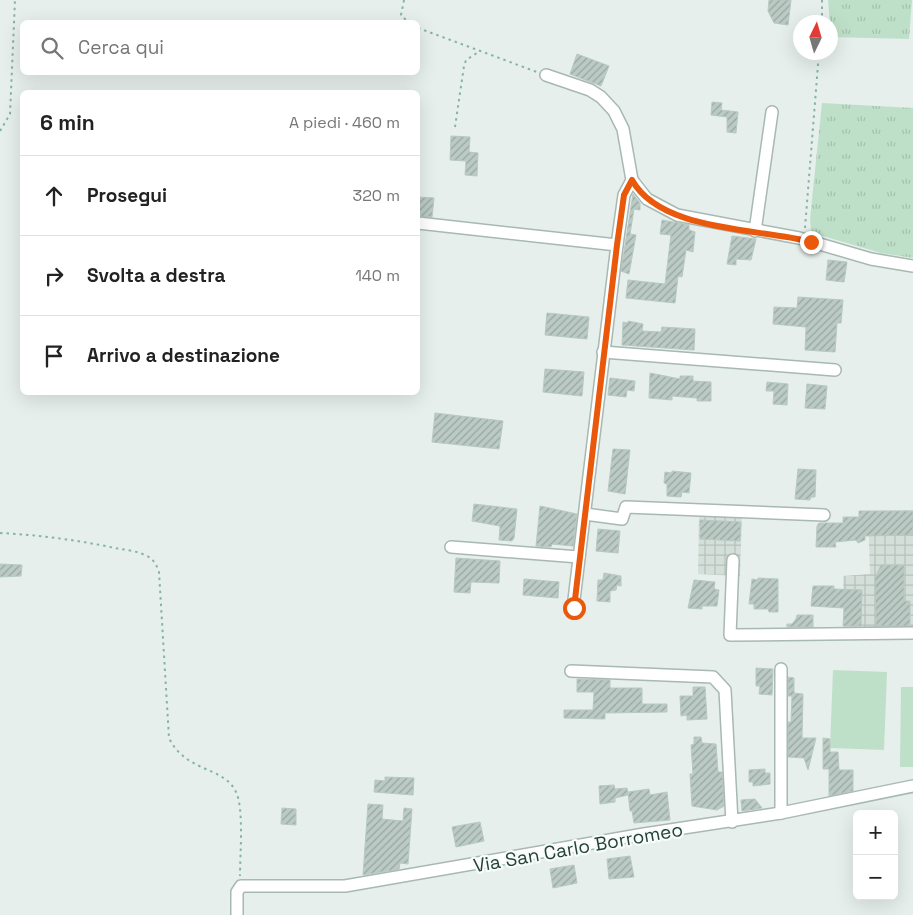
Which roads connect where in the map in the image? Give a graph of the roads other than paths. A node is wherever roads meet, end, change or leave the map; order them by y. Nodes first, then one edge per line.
1 (546, 75) road end
2 (772, 112) dead end
3 (632, 180) junction
4 (420, 223) edge
5 (756, 231) junction
6 (617, 245) junction
7 (913, 266) edge
8 (603, 352) junction
9 (835, 370) dead end
10 (585, 514) junction
11 (824, 516) dead end
12 (451, 547) dead end
13 (579, 557) junction
14 (733, 560) dead end
15 (574, 608) dead end
16 (913, 633) edge
17 (781, 669) dead end
18 (571, 671) dead end
19 (913, 786) edge
20 (781, 814) junction
21 (732, 822) junction
22 (237, 915) edge

1 - 3 street
2 - 5 street
3 - 5 street
3 - 6 street
4 - 6 street
5 - 7 street
6 - 8 street
8 - 9 street
8 - 10 street
10 - 11 street
10 - 13 street
12 - 13 street
13 - 15 street
14 - 16 street
17 - 20 street
18 - 21 street
19 - 20 street, Via San Carlo Borromeo
20 - 21 street, Via San Carlo Borromeo
21 - 22 street, Via San Carlo Borromeo

